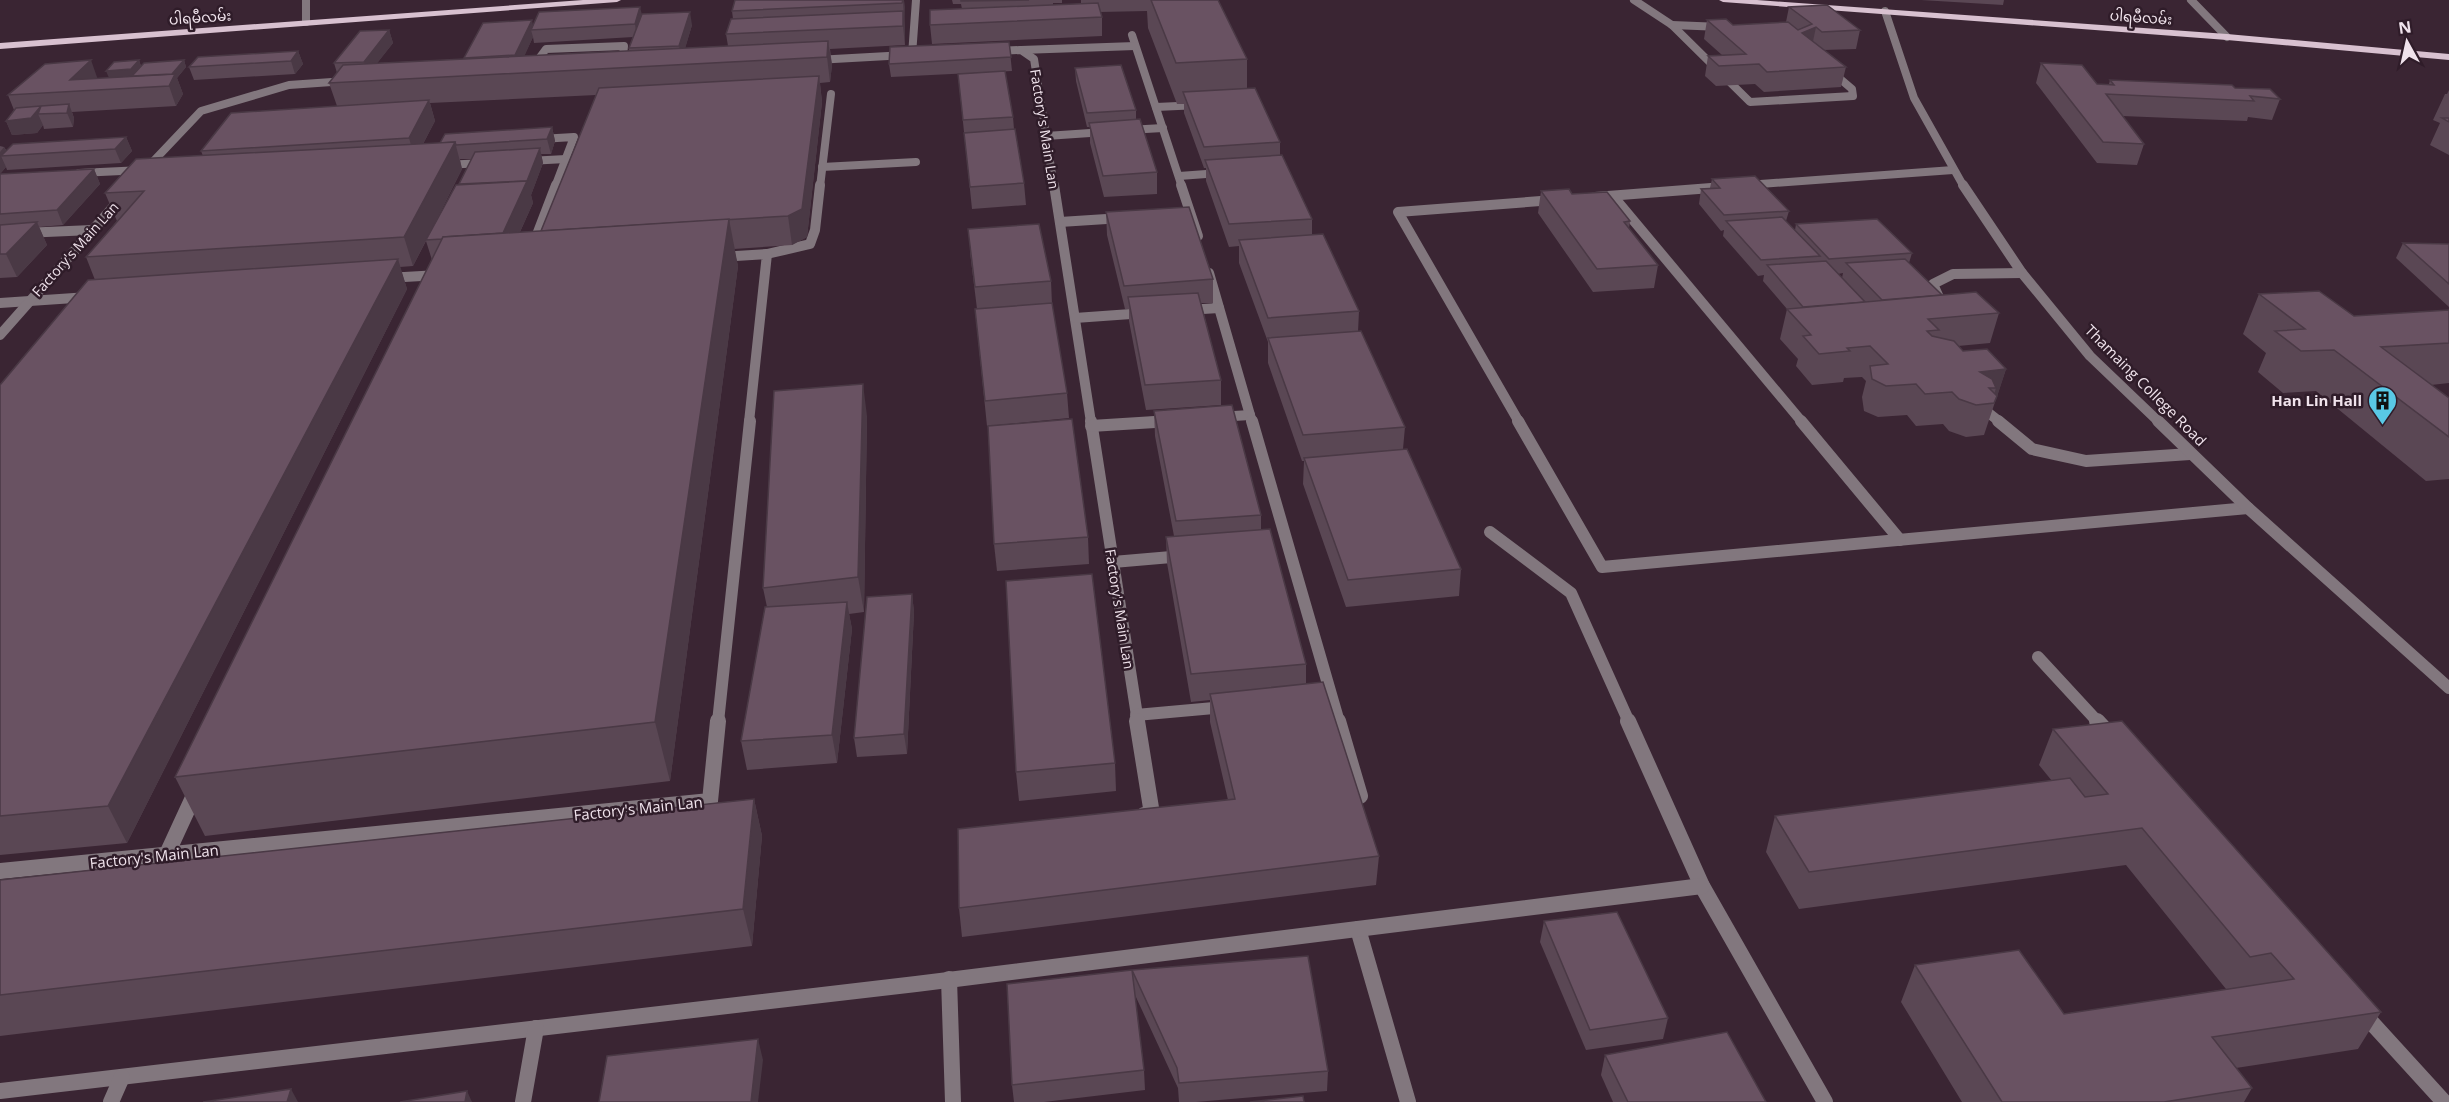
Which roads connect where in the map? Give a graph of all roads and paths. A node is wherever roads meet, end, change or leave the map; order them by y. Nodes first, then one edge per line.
1 (306, 0) edge
2 (617, 0) edge
3 (916, 0) edge
4 (1634, 0) edge
5 (1722, 0) edge
6 (2191, 0) edge
7 (1885, 11) junction
8 (306, 22) junction
9 (1672, 25) junction
10 (1732, 27) edge
11 (2226, 37) junction
12 (0, 46) edge
13 (1021, 50) junction
14 (989, 52) edge
15 (923, 54) edge
16 (912, 55) junction
17 (2449, 57) edge
18 (808, 60) edge
19 (1827, 68) edge
20 (621, 69) junction
21 (633, 69) edge
22 (610, 70) edge
23 (539, 74) edge
24 (362, 80) edge
25 (831, 94) dead end
26 (1214, 104) edge
27 (1156, 107) junction
28 (1163, 128) junction
29 (1046, 136) junction
30 (527, 139) edge
31 (566, 159) junction
32 (520, 161) edge
33 (497, 162) edge
34 (916, 162) dead end
35 (439, 165) edge
36 (822, 167) junction
37 (145, 170) junction
38 (1953, 170) junction
39 (1234, 172) edge
40 (67, 173) edge
41 (1179, 176) junction
42 (135, 182) edge
43 (127, 190) edge
44 (1613, 196) junction
45 (1589, 197) edge
46 (1565, 199) edge
47 (1137, 217) edge
48 (1060, 222) junction
49 (92, 230) junction
50 (0, 234) edge
51 (1201, 244) edge
52 (767, 254) junction
53 (528, 258) edge
54 (709, 258) edge
55 (1207, 266) edge
56 (2022, 273) junction
57 (442, 278) edge
58 (370, 279) edge
59 (100, 296) edge
60 (29, 301) junction
61 (0, 303) edge
62 (1219, 308) junction
63 (1175, 311) edge
64 (1153, 312) edge
65 (1947, 314) edge
66 (1075, 318) junction
67 (0, 335) edge
68 (1981, 407) edge
69 (1250, 415) junction
70 (1205, 418) edge
71 (1182, 420) edge
72 (1091, 426) junction
73 (2190, 454) junction
74 (2248, 508) junction
75 (1490, 532) dead end
76 (1900, 540) junction
77 (1195, 555) edge
78 (1113, 562) junction
79 (2038, 657) dead end
80 (2449, 688) edge
81 (1240, 705) edge
82 (1136, 715) junction
83 (2118, 744) edge
84 (202, 779) edge
85 (1360, 796) edge
86 (1129, 816) edge
87 (167, 855) junction
88 (0, 871) edge
89 (1702, 886) junction
90 (1358, 929) junction
91 (950, 979) junction
92 (2349, 997) edge
93 (536, 1028) junction
94 (122, 1077) junction
95 (0, 1091) edge
96 (111, 1102) edge
97 (523, 1102) edge
98 (953, 1102) edge
99 (1408, 1102) edge
100 (1825, 1102) edge
101 (2444, 1102) edge

1 - 8 street
2 - 8 main road, ပါရမီလမ်း
3 - 16 street
4 - 9 street
5 - 7 main road, ပါရမီလမ်း
6 - 11 street
7 - 11 main road, ပါရမီလမ်း
7 - 38 street, Thamaing College Road
8 - 12 main road, ပါရမီလမ်း
9 - 10 street
9 - 19 street
11 - 17 main road, ပါရမီလမ်း
13 - 14 street, Factory's Main Lan
13 - 27 street
13 - 29 street, Factory's Main Lan
15 - 16 street
16 - 18 street
20 - 21 street
20 - 22 street
20 - 23 street
24 - 37 street
25 - 36 street
26 - 27 street
27 - 28 street
28 - 29 street
28 - 41 street
29 - 48 street, Factory's Main Lan
30 - 31 street
31 - 32 street
31 - 53 street
33 - 35 street
34 - 36 street
36 - 52 street
37 - 40 street
37 - 42 street
38 - 44 street
38 - 56 street, Thamaing College Road
39 - 41 street
41 - 51 street
43 - 49 street, Factory's Main Lan
44 - 45 street
44 - 76 street
46 - 76 street
47 - 48 street
48 - 66 street, Factory's Main Lan
49 - 50 street
49 - 60 street, Factory's Main Lan
52 - 54 street
52 - 87 street, Factory's Main Lan
55 - 62 street
56 - 65 street
56 - 73 street, Thamaing College Road
57 - 58 street
59 - 60 street, Factory's Main Lan
60 - 61 street, Factory's Main Lan
60 - 67 street, Factory's Main Lan
62 - 63 street
62 - 69 street
64 - 66 street
66 - 72 street, Factory's Main Lan
68 - 73 street
69 - 70 street
69 - 85 street
71 - 72 street
72 - 78 street, Factory's Main Lan
73 - 74 street, Thamaing College Road
74 - 76 street
74 - 80 street, Thamaing College Road
75 - 89 street
77 - 78 street
78 - 82 street, Factory's Main Lan
79 - 83 street
81 - 82 street
82 - 86 street, Factory's Main Lan
84 - 87 street
87 - 88 street, Factory's Main Lan
89 - 90 street
89 - 100 street
90 - 91 street
90 - 99 street
91 - 93 street
91 - 98 street
92 - 101 street
93 - 94 street
93 - 97 street
94 - 95 street
94 - 96 street

